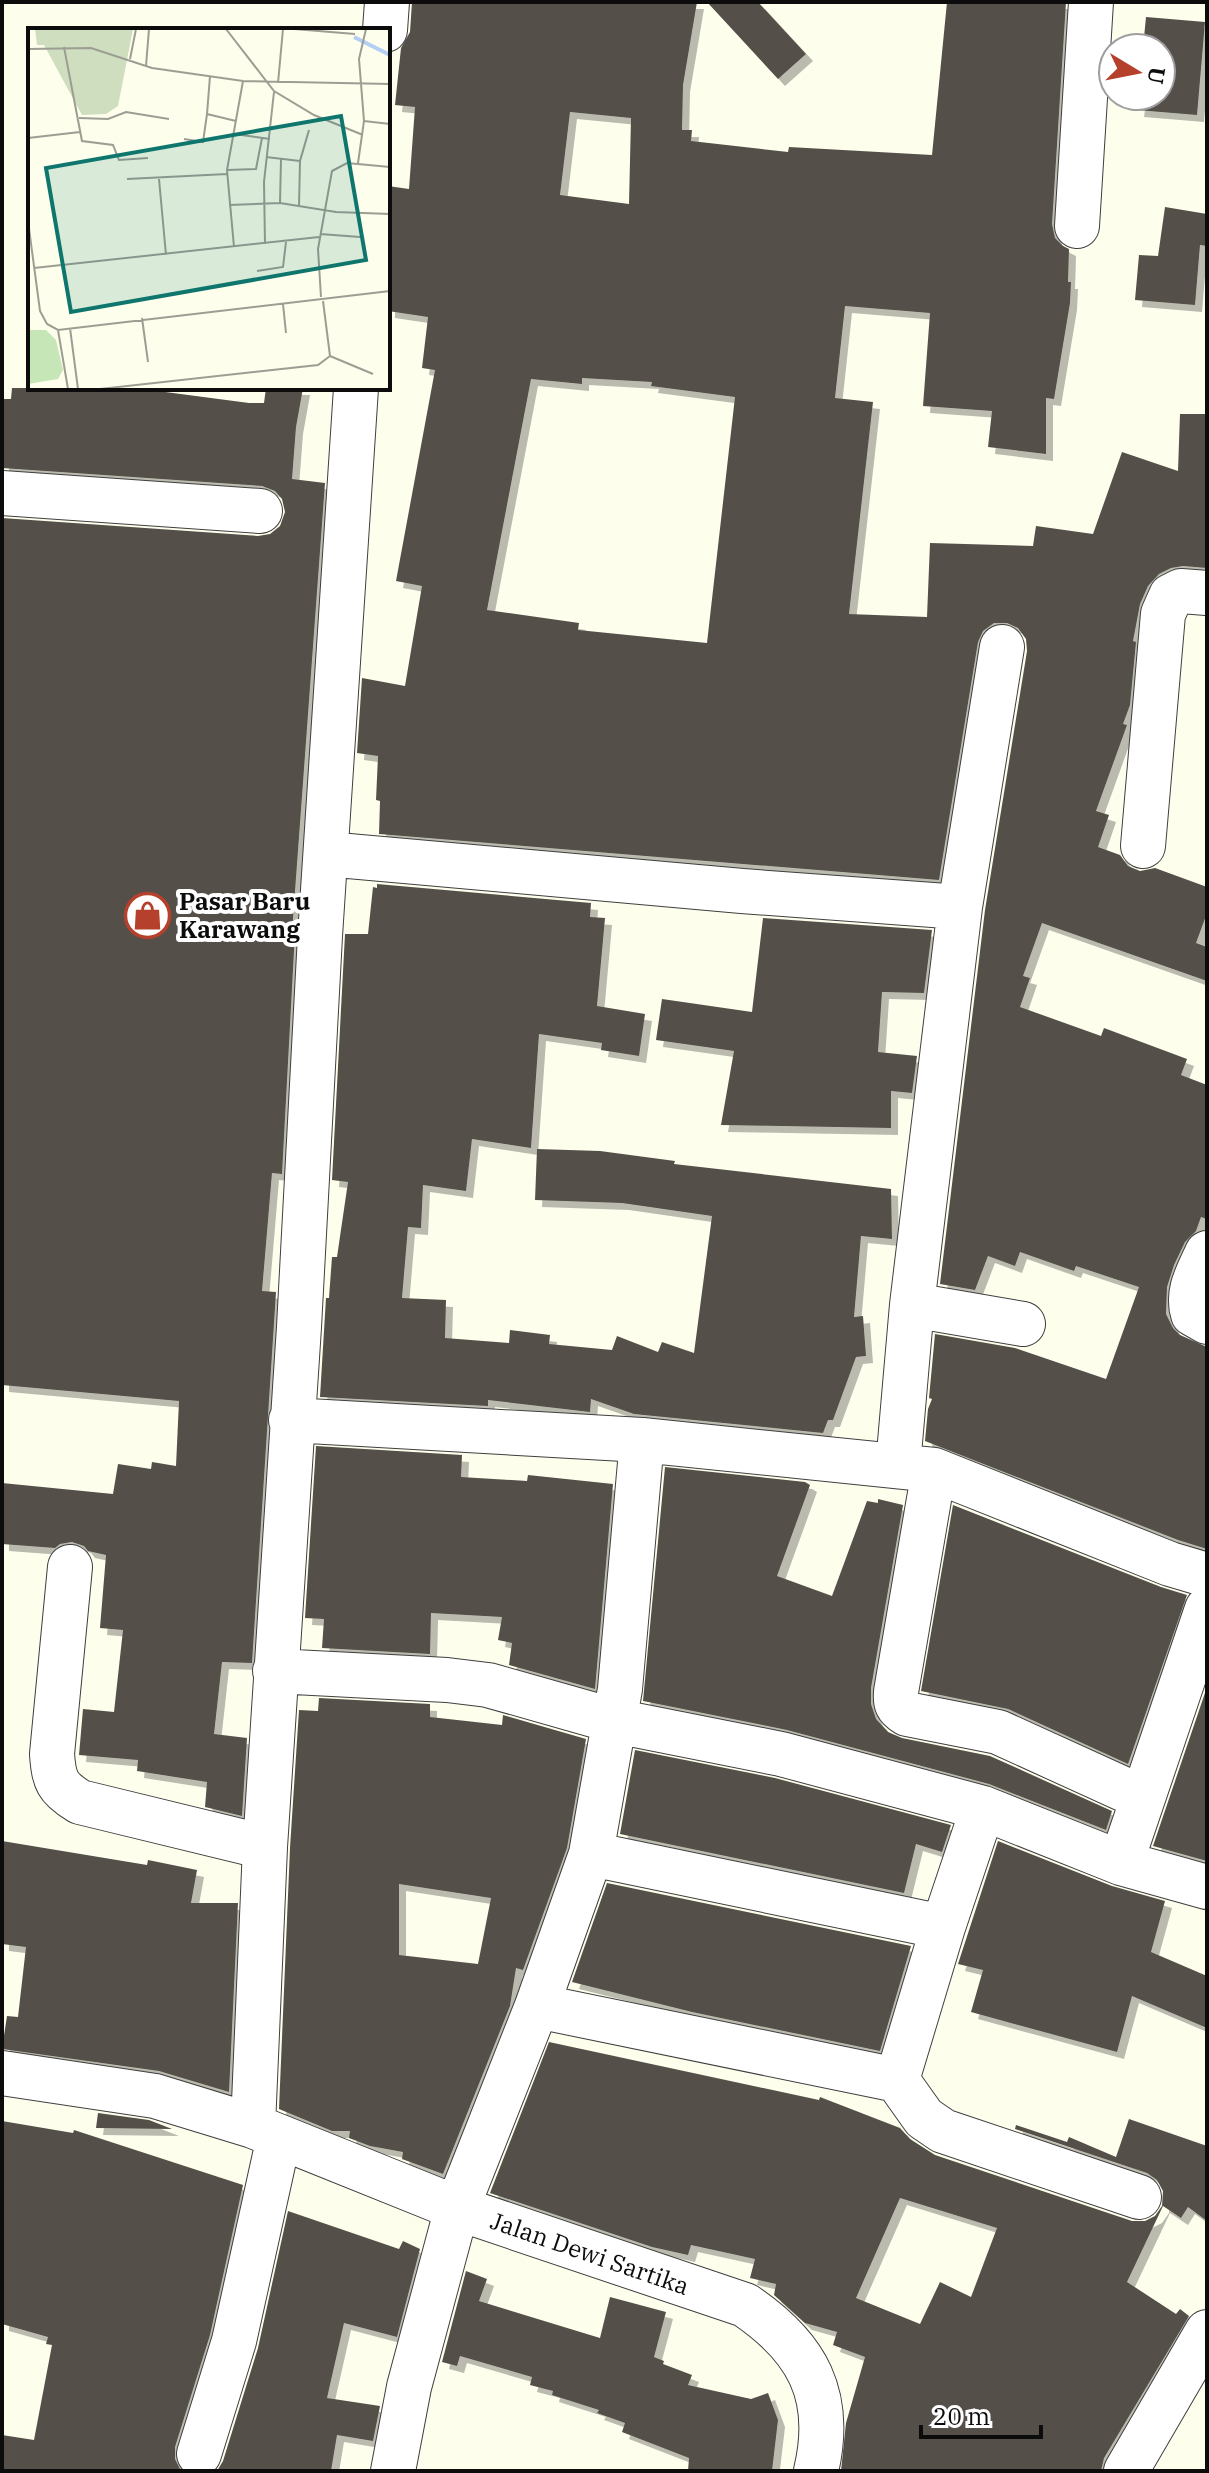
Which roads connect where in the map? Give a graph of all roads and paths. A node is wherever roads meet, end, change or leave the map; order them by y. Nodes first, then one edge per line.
1 (387, 2) edge
2 (1091, 2) edge
3 (385, 28) edge
4 (1077, 226) dead end
5 (356, 390) edge
6 (2, 493) edge
7 (260, 511) dead end
8 (1207, 593) edge
9 (1002, 647) dead end
10 (1143, 846) dead end
11 (326, 854) junction
12 (960, 907) junction
13 (1207, 1253) edge
14 (912, 1305) junction
15 (1207, 1322) edge
16 (1023, 1324) dead end
17 (291, 1420) junction
18 (642, 1440) junction
19 (916, 1468) junction
20 (70, 1567) dead end
21 (1207, 1575) edge
22 (1207, 1609) edge
23 (275, 1671) junction
24 (615, 1721) junction
25 (1143, 1798) junction
26 (983, 1808) junction
27 (265, 1847) junction
28 (591, 1854) junction
29 (1121, 1863) junction
30 (1207, 1887) edge
31 (943, 1927) junction
32 (537, 2006) junction
33 (2, 2073) edge
34 (897, 2080) junction
35 (266, 2132) junction
36 (1139, 2197) dead end
37 (457, 2208) junction
38 (1207, 2332) edge
39 (199, 2454) dead end
40 (393, 2471) edge
41 (816, 2471) edge
42 (1126, 2471) edge

1 - 3 street
2 - 4 street
5 - 11 street
6 - 7 street
8 - 10 street
9 - 12 street
11 - 12 street
11 - 17 street
12 - 14 street
13 - 15 street
14 - 16 street
14 - 19 street
17 - 18 street
17 - 23 street
18 - 19 street
18 - 24 street
19 - 21 street
19 - 25 street
20 - 27 street
22 - 25 street
23 - 24 street
23 - 27 street
24 - 26 street
24 - 28 street
25 - 29 street
26 - 29 street
26 - 31 street
27 - 35 street
28 - 31 street
28 - 32 street
29 - 30 street
31 - 34 street
32 - 34 street
32 - 37 street
33 - 35 street, Jalan Dewi Sartika
34 - 36 street
35 - 37 street, Jalan Dewi Sartika
35 - 39 street
37 - 40 street
37 - 41 street, Jalan Dewi Sartika
38 - 42 street

